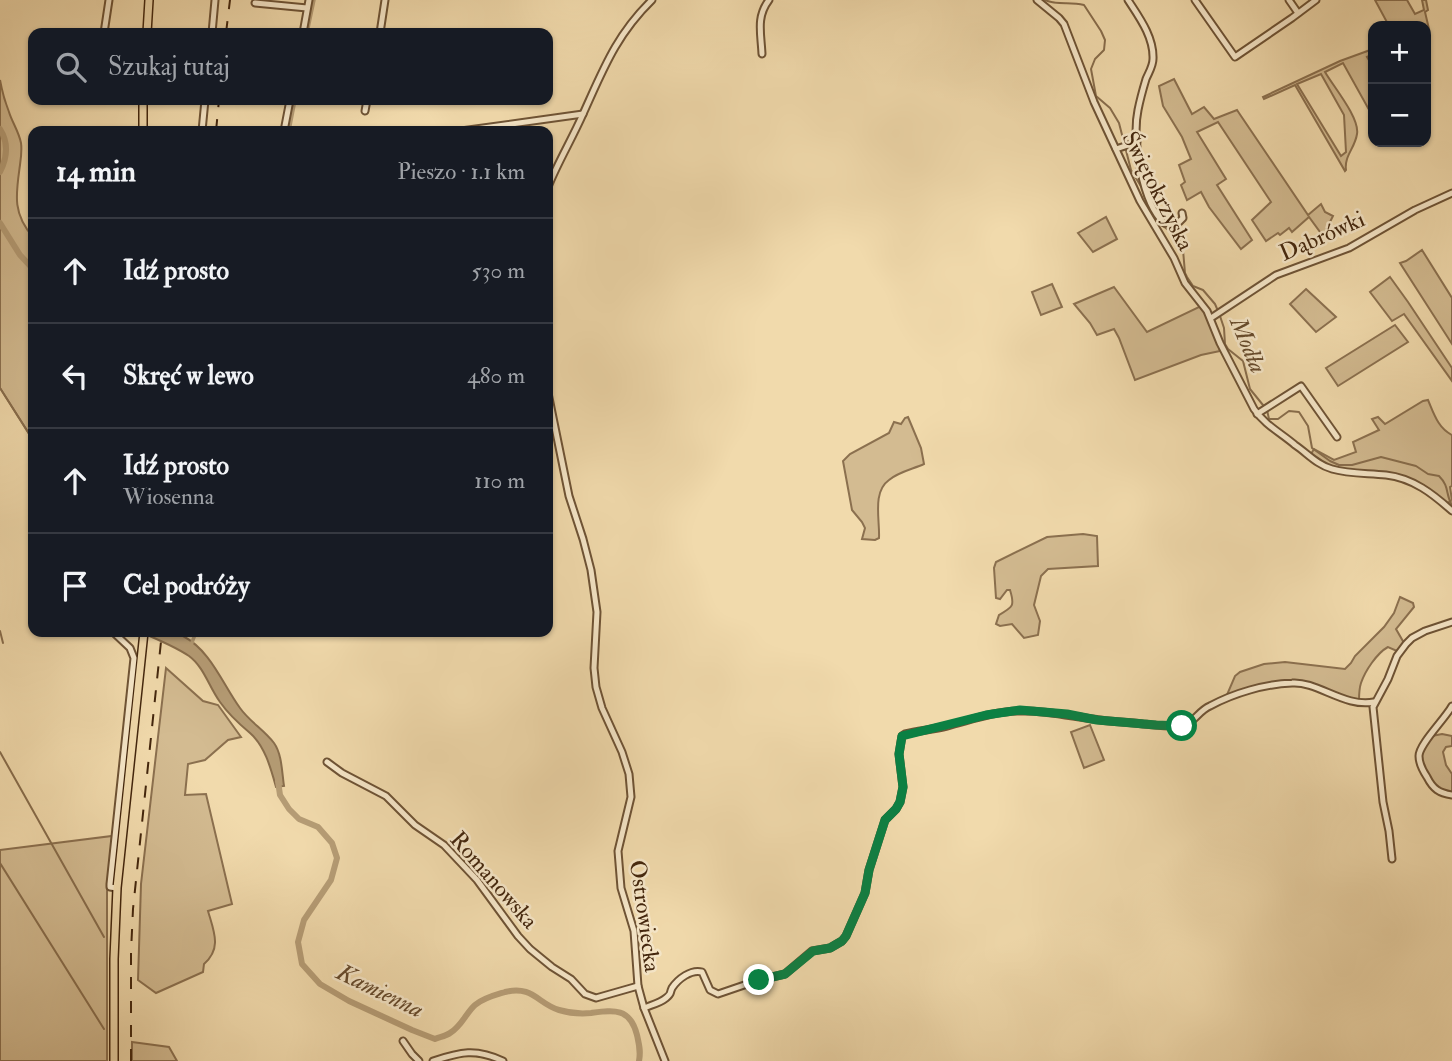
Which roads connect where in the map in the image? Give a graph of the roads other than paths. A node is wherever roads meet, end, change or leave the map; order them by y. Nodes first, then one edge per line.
1 (109, 0) edge
2 (149, 0) edge
3 (215, 0) edge
4 (309, 0) edge
5 (385, 0) edge
6 (652, 0) edge
7 (769, 0) edge
8 (1037, 0) edge
9 (1128, 0) edge
10 (1195, 0) edge
11 (1289, 0) edge
12 (1316, 0) edge
13 (255, 2) dead end
14 (307, 8) junction
15 (1298, 13) junction
16 (105, 28) edge
17 (147, 28) edge
18 (212, 28) edge
19 (304, 28) edge
20 (381, 28) edge
21 (762, 54) dead end
22 (143, 105) edge
23 (205, 105) edge
24 (289, 105) edge
25 (366, 105) edge
26 (365, 111) dead end
27 (583, 114) junction
28 (143, 126) edge
29 (202, 126) edge
30 (285, 126) edge
31 (497, 126) edge
32 (1134, 143) junction
33 (1117, 149) junction
34 (553, 175) edge
35 (1452, 193) edge
36 (1182, 213) dead end
37 (1213, 316) junction
38 (1262, 410) junction
39 (553, 418) edge
40 (1337, 437) dead end
41 (1452, 511) edge
42 (1452, 622) edge
43 (118, 637) edge
44 (143, 637) edge
45 (1374, 702) junction
46 (1452, 706) edge
47 (327, 762) dead end
48 (1452, 795) edge
49 (1392, 859) dead end
50 (117, 888) junction
51 (638, 986) junction
52 (644, 1007) junction
53 (403, 1041) dead end
54 (114, 1061) edge
55 (419, 1061) edge
56 (433, 1061) edge
57 (503, 1061) edge
58 (665, 1061) edge

1 - 16 street
2 - 17 main road
3 - 18 street
4 - 14 street
5 - 20 street
6 - 27 street
7 - 21 street
8 - 33 street, Świętokrzyska
9 - 32 street
10 - 15 street
11 - 15 street
12 - 15 street
13 - 14 street
14 - 19 street
22 - 28 main road
23 - 29 street
24 - 30 street
25 - 26 street
27 - 31 street
27 - 34 street
32 - 33 street
32 - 36 street
33 - 37 street, Świętokrzyska
35 - 37 street, Dąbrówki
37 - 38 street, Świętokrzyska
38 - 40 street
38 - 41 street
39 - 51 street, Ostrowiecka
42 - 45 street
43 - 50 street
44 - 50 main road
45 - 49 street
45 - 52 street
46 - 48 street
47 - 51 street, Romanowska
50 - 54 main road
51 - 52 street, Ostrowiecka
52 - 58 street, Ostrowiecka
53 - 55 street
56 - 57 street

